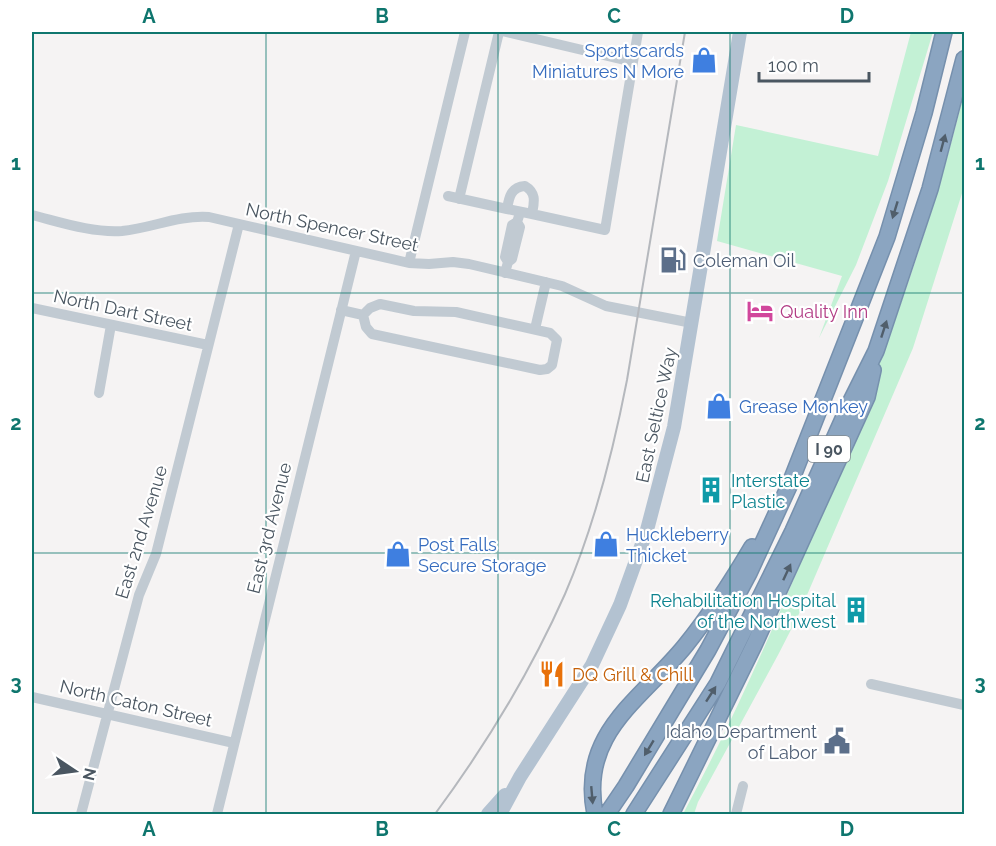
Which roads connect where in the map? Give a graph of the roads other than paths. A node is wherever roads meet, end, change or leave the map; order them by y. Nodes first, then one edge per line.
1 (465, 32) edge
2 (499, 32) edge
3 (506, 32) edge
4 (638, 32) edge
5 (740, 32) edge
6 (944, 32) edge
7 (964, 59) edge
8 (633, 62) junction
9 (507, 209) junction
10 (532, 214) junction
11 (32, 215) edge
12 (518, 217) junction
13 (239, 224) junction
14 (356, 251) junction
15 (409, 262) junction
16 (506, 267) junction
17 (546, 282) junction
18 (32, 308) edge
19 (341, 310) junction
20 (363, 315) junction
21 (692, 323) junction
22 (111, 324) junction
23 (535, 329) junction
24 (208, 345) junction
25 (876, 351) junction
26 (99, 393) dead end
27 (789, 486) junction
28 (871, 684) dead end
29 (32, 697) edge
30 (964, 705) edge
31 (108, 714) junction
32 (234, 743) junction
33 (520, 777) junction
34 (742, 786) dead end
35 (81, 814) edge
36 (217, 814) edge
37 (488, 814) edge
38 (500, 814) edge
39 (595, 814) edge
40 (607, 814) edge
41 (634, 814) edge
42 (671, 814) edge
43 (736, 814) edge

1 - 15 street
2 - 9 street
3 - 8 street
4 - 8 street
5 - 21 main road, East Seltice Way
6 -> 27 highway, I 90
25 -> 7 highway, I 90
8 - 10 street
9 - 10 street
9 - 12 street
10 - 12 street
11 - 13 street, North Spencer Street
12 - 16 street
13 - 14 street, North Spencer Street
13 - 24 street, East 2nd Avenue
14 - 15 street, North Spencer Street
14 - 19 street, East 3rd Avenue
15 - 16 street, North Spencer Street
16 - 17 street, North Spencer Street
17 - 21 street, North Spencer Street
17 - 23 street
18 - 22 street, North Dart Street
19 - 20 street
19 - 32 street, East 3rd Avenue
20 - 23 street
20 - 23 street
21 - 33 main road, East Seltice Way
22 - 24 street, North Dart Street
22 - 26 street
24 - 31 street, East 2nd Avenue
41 -> 25 highway, I 90
42 -> 25 highway
27 -> 39 highway
27 -> 40 highway, I 90
28 - 30 street
29 - 31 street, North Caton Street
31 - 32 street, North Caton Street
31 - 35 street, East 2nd Avenue
32 - 36 street, East 3rd Avenue
33 - 37 main road, East Seltice Way
33 - 38 main road, East Seltice Way
34 - 43 street

